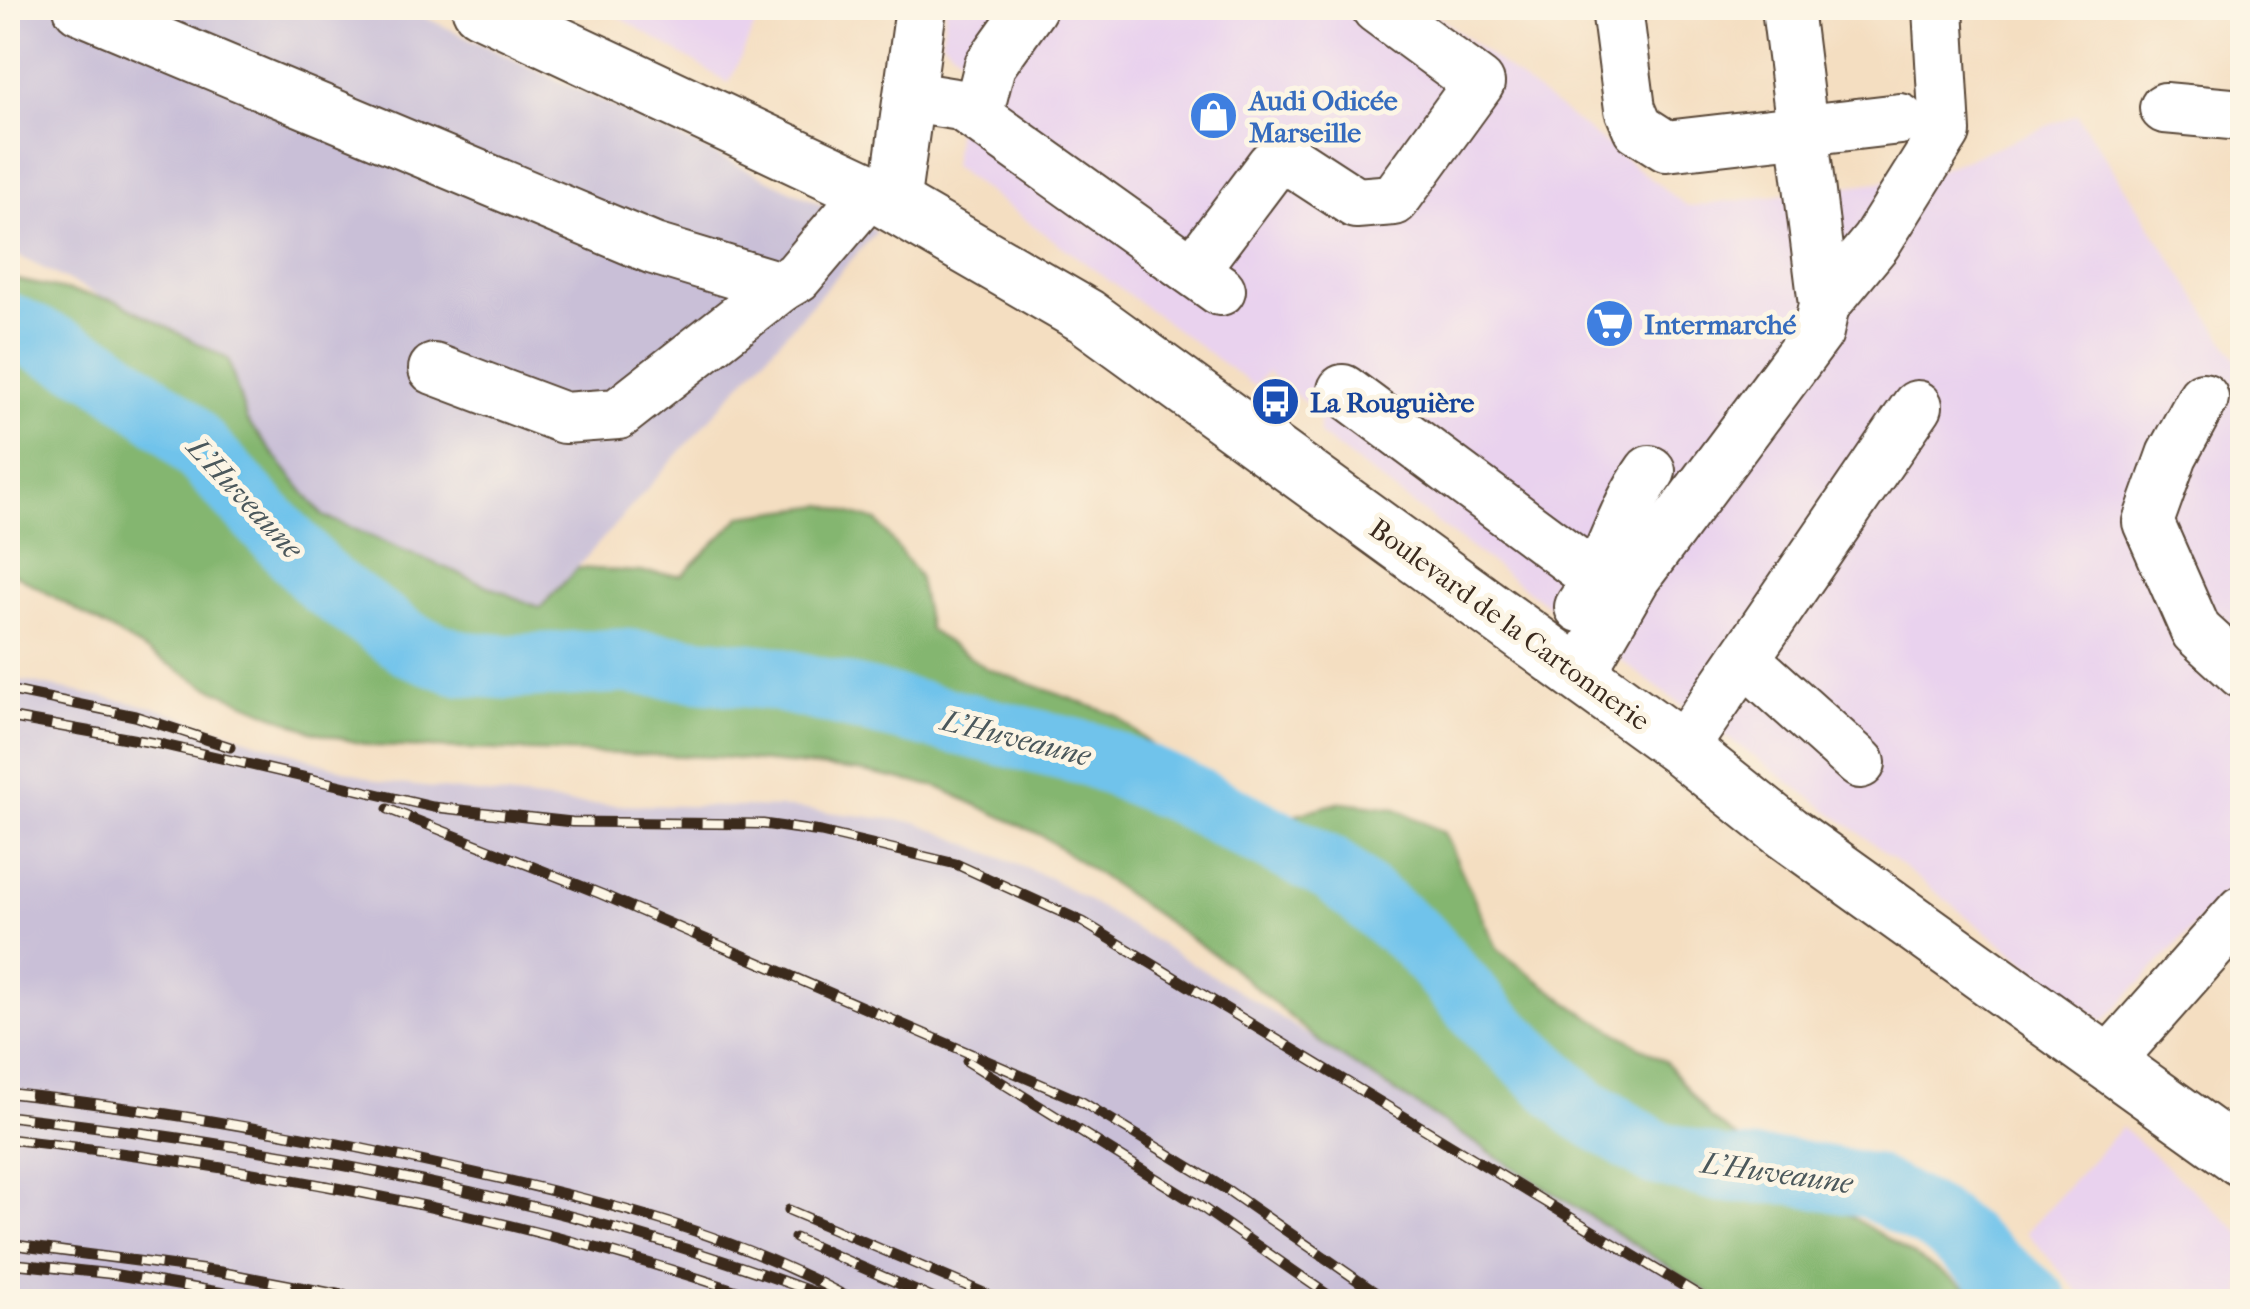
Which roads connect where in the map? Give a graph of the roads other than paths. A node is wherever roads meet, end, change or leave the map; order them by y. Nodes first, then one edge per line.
1 (80, 8) edge
2 (480, 8) edge
3 (921, 8) edge
4 (1031, 8) edge
5 (1378, 8) edge
6 (1617, 8) edge
7 (1787, 8) edge
8 (1938, 8) edge
9 (911, 97) junction
10 (2165, 108) dead end
11 (2242, 115) edge
12 (977, 116) junction
13 (1900, 119) dead end
14 (1803, 131) junction
15 (882, 198) junction
16 (780, 287) junction
17 (1824, 305) junction
18 (434, 369) dead end
19 (1342, 390) dead end
20 (2203, 398) dead end
21 (1916, 406) dead end
22 (1650, 471) dead end
23 (1617, 578) junction
24 (1744, 659) junction
25 (1564, 663) junction
26 (2242, 673) edge
27 (1682, 749) junction
28 (1860, 763) dead end
29 (2242, 911) edge
30 (2107, 1063) junction
31 (2242, 1159) edge

1 - 16 street
2 - 15 main road, Boulevard de la Cartonnerie
3 - 9 street
4 - 12 street
5 - 12 street
6 - 14 street
7 - 14 street
8 - 17 street
9 - 12 street
9 - 15 street
10 - 11 street
13 - 14 street
14 - 17 street
15 - 16 street
15 - 25 main road, Boulevard de la Cartonnerie
16 - 18 street
17 - 23 street
19 - 23 street
20 - 26 street
21 - 24 street
22 - 23 street
23 - 25 street
24 - 27 street
24 - 28 street
25 - 27 main road, Boulevard de la Cartonnerie
27 - 30 main road, Boulevard de la Cartonnerie
29 - 30 street
30 - 31 main road, Boulevard de la Cartonnerie

